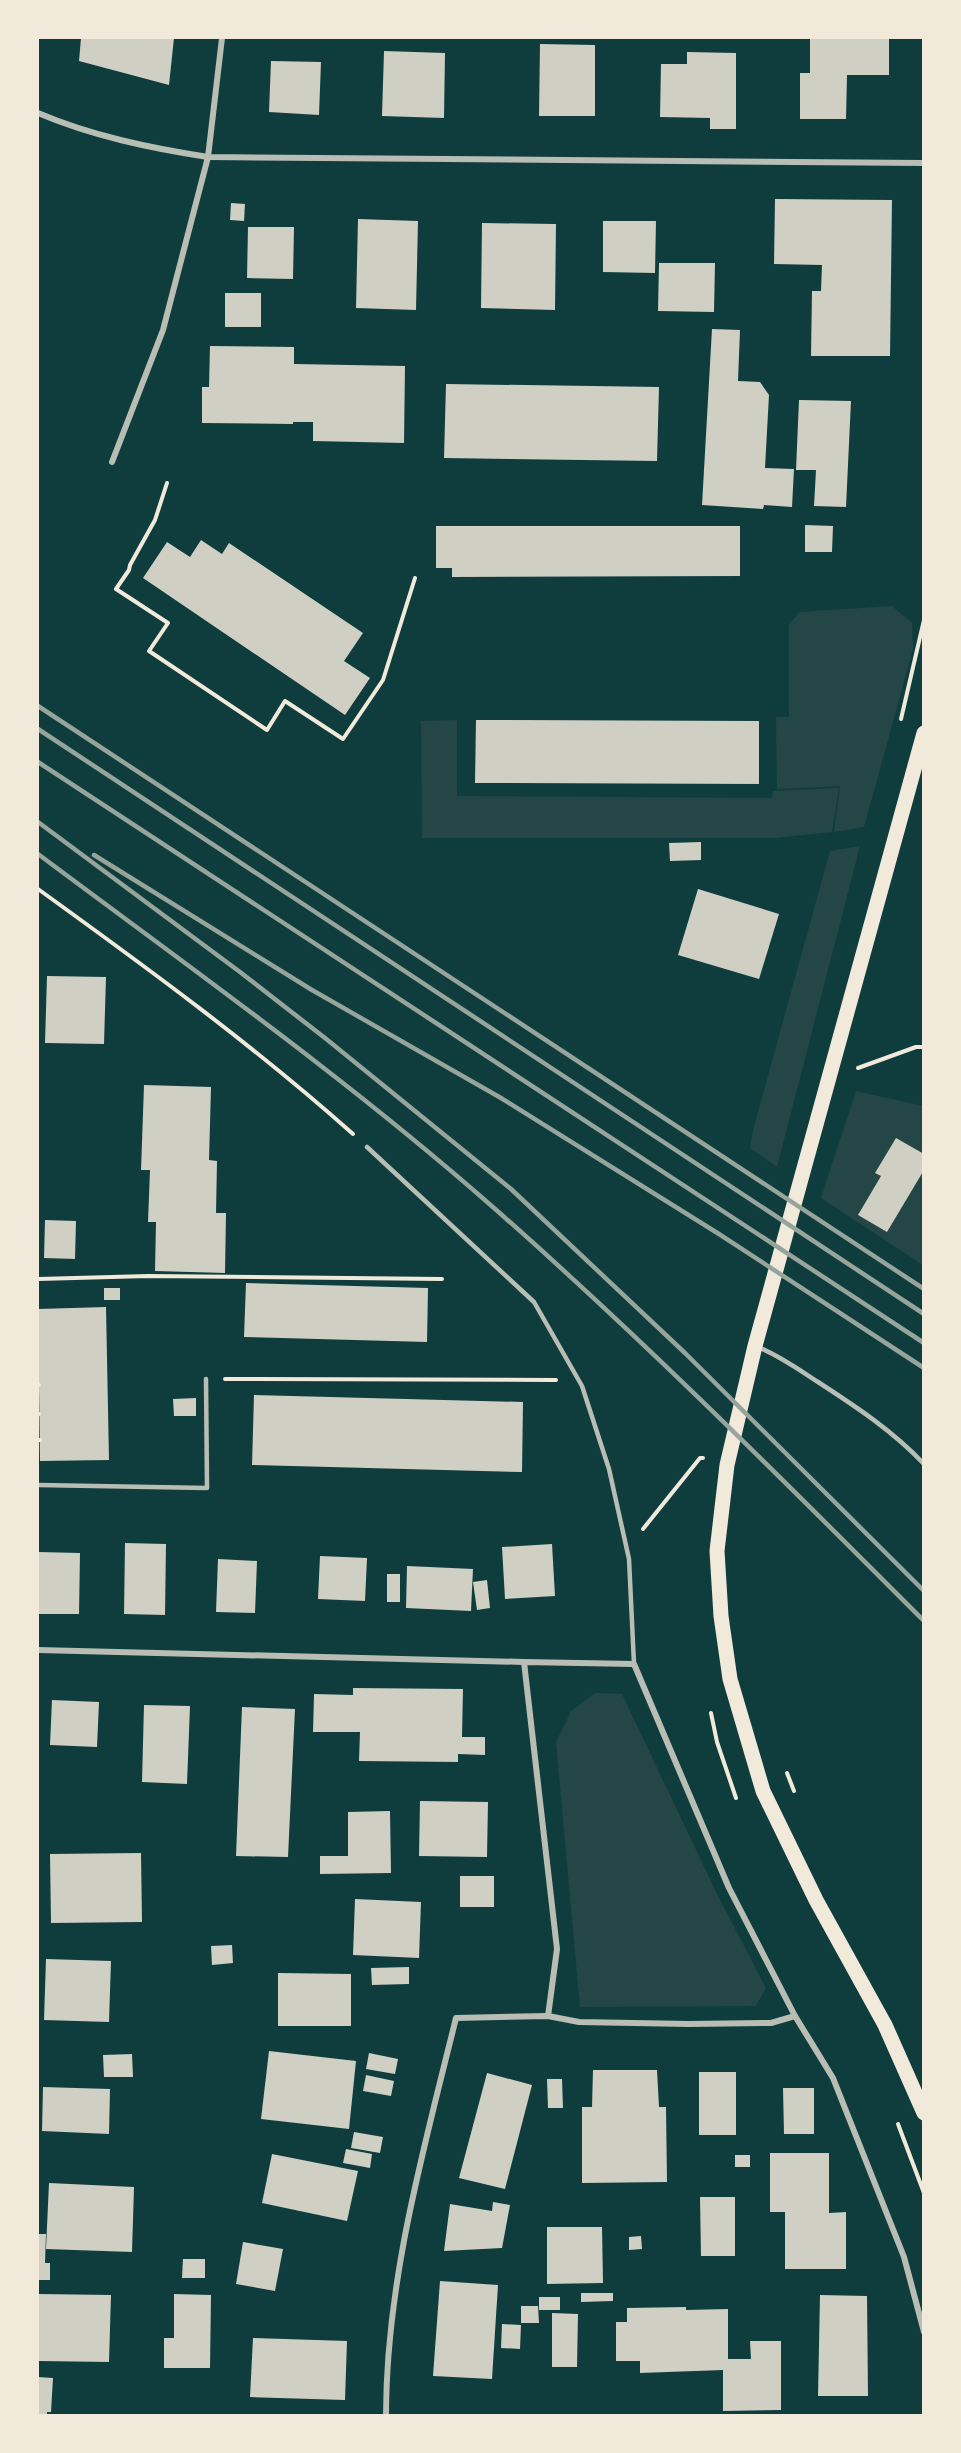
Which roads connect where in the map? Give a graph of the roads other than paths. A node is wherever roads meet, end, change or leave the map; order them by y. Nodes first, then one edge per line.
1 (222, 38) edge
2 (38, 112) edge
3 (208, 158) junction
4 (924, 163) edge
5 (112, 462) dead end
6 (924, 733) edge
7 (367, 1147) road end
8 (755, 1346) junction
9 (206, 1379) road end
10 (924, 1464) edge
11 (38, 1485) edge
12 (38, 1650) edge
13 (524, 1662) junction
14 (634, 1664) junction
15 (548, 2016) junction
16 (795, 2016) junction
17 (924, 2113) edge
18 (924, 2332) edge
19 (386, 2415) edge

1 - 3 street
2 - 3 street
3 - 4 street
3 - 5 street
6 - 8 main road
7 - 14 lane
8 - 10 lane
8 - 17 main road
9 - 11 lane
12 - 13 street
13 - 14 street
13 - 15 street
14 - 16 street
15 - 16 street
15 - 19 street
16 - 18 street

